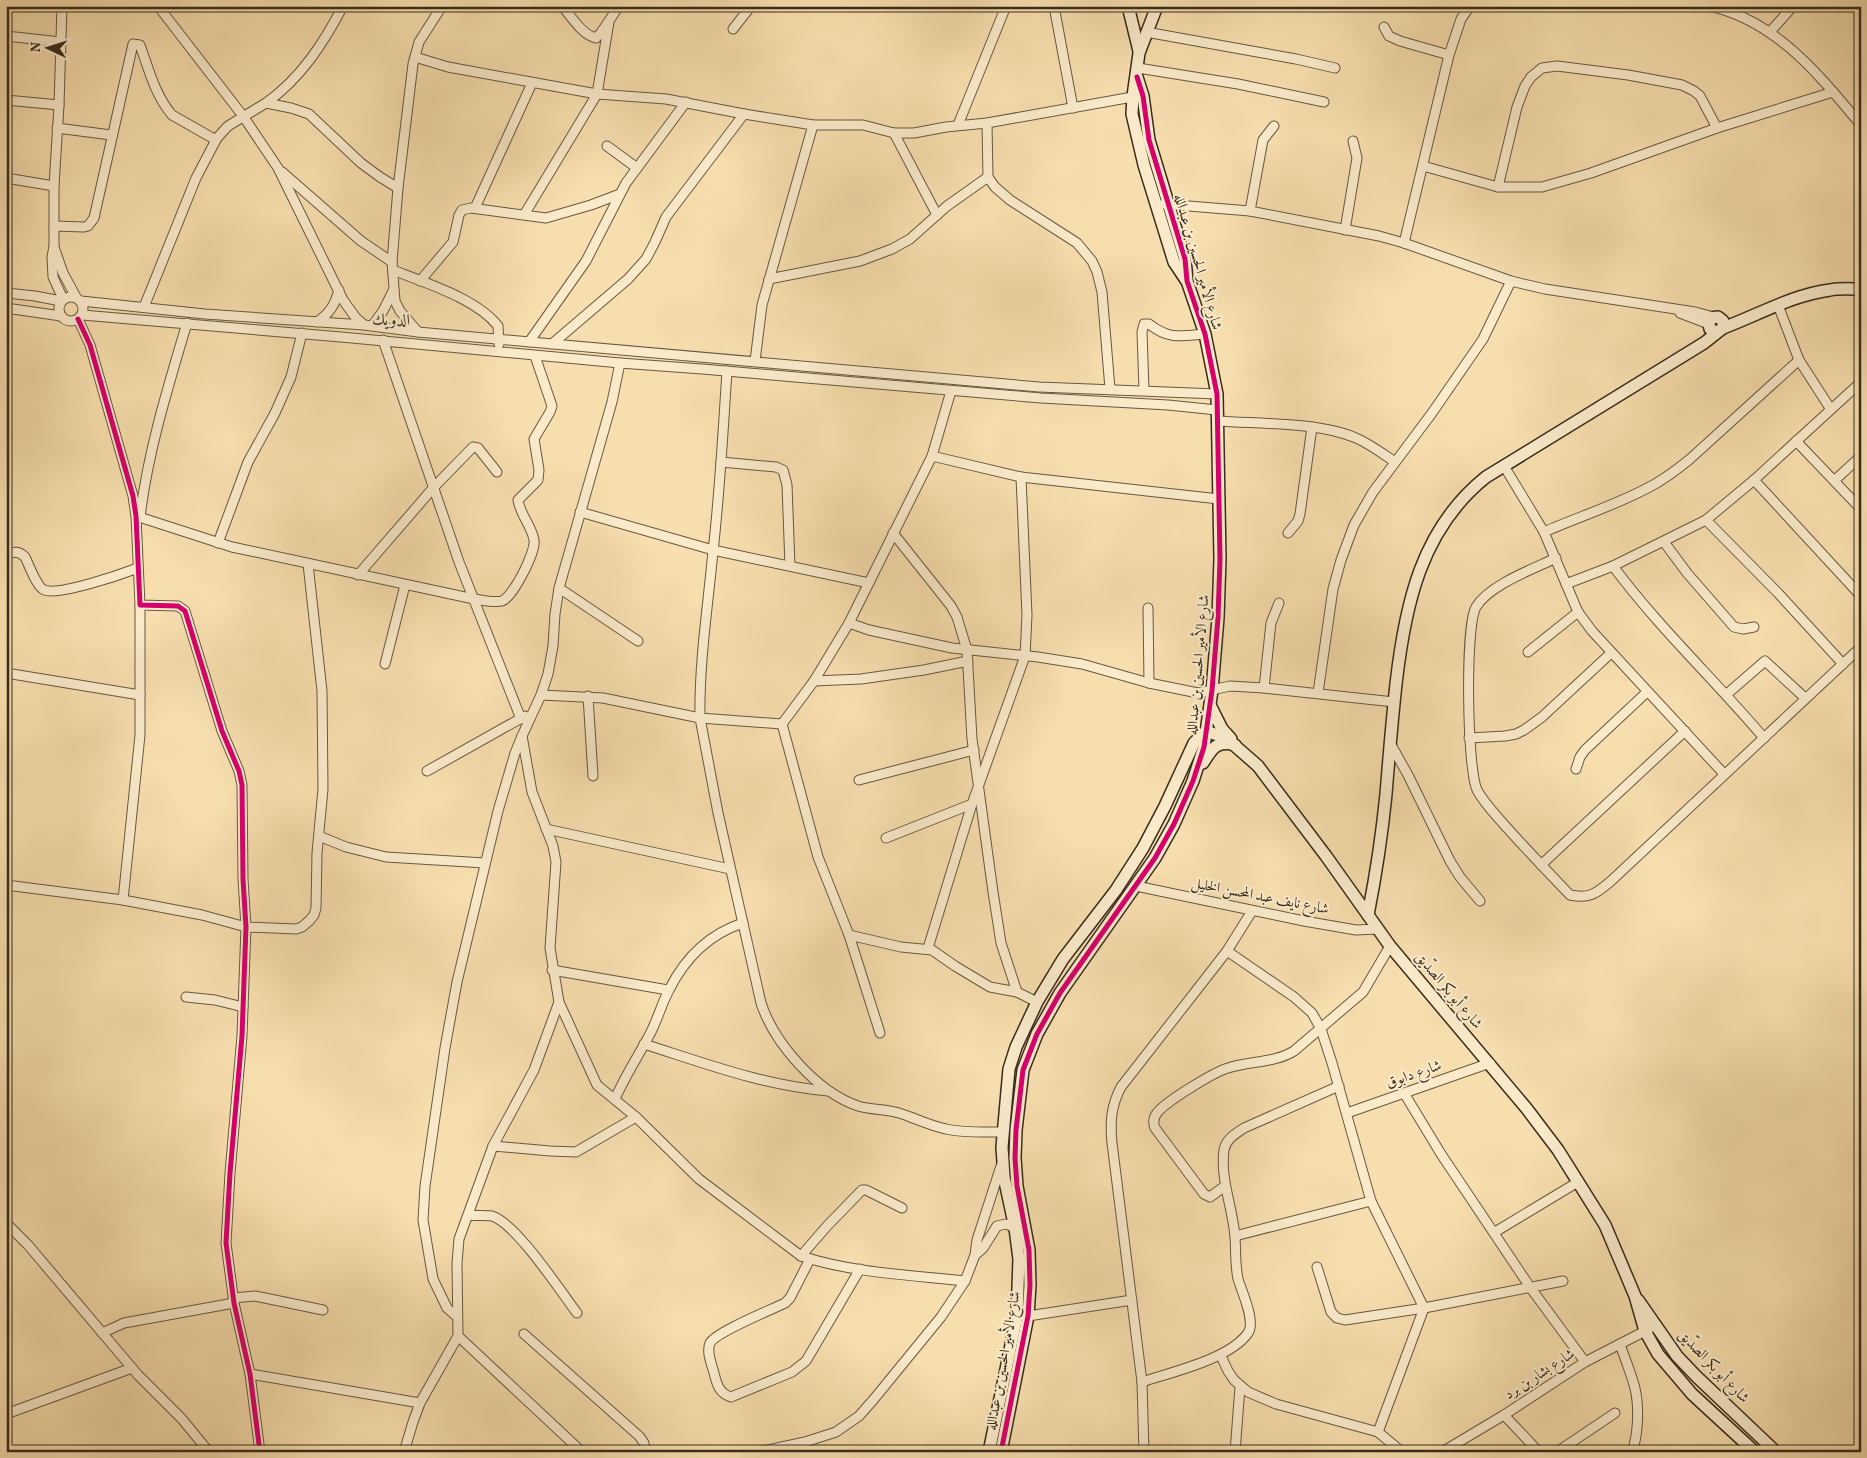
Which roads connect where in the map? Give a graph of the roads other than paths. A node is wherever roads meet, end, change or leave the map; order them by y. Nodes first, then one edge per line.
1 (62, 6) edge
2 (158, 6) edge
3 (343, 6) edge
4 (442, 6) edge
5 (562, 6) edge
6 (619, 6) edge
7 (751, 6) edge
8 (1006, 6) edge
9 (1054, 6) edge
10 (1128, 6) edge
11 (1157, 6) edge
12 (1470, 6) edge
13 (1709, 6) edge
14 (1793, 6) edge
15 (609, 22) junction
16 (1384, 27) dead end
17 (733, 30) dead end
18 (1146, 32) junction
19 (1770, 32) junction
20 (6, 36) edge
21 (61, 42) junction
22 (1139, 54) junction
23 (1449, 55) junction
24 (415, 57) junction
25 (1335, 68) dead end
26 (1138, 73) junction
27 (532, 82) junction
28 (1833, 92) junction
29 (597, 94) junction
30 (1138, 96) junction
31 (6, 100) edge
32 (686, 102) junction
33 (1324, 102) dead end
34 (266, 104) junction
35 (59, 105) junction
36 (1073, 108) junction
37 (744, 114) junction
38 (243, 116) junction
39 (987, 123) junction
40 (813, 125) junction
41 (958, 125) junction
42 (1861, 125) edge
43 (1274, 126) dead end
44 (58, 128) junction
45 (1717, 128) junction
46 (894, 134) junction
47 (112, 136) junction
48 (216, 140) junction
49 (1353, 141) dead end
50 (607, 146) dead end
51 (1423, 166) junction
52 (278, 168) junction
53 (637, 168) junction
54 (988, 177) junction
55 (6, 178) edge
56 (54, 186) junction
57 (1498, 187) junction
58 (398, 188) junction
59 (620, 194) junction
60 (1162, 204) junction
61 (475, 208) junction
62 (1250, 211) junction
63 (937, 214) junction
64 (524, 215) junction
65 (54, 226) junction
66 (1345, 230) junction
67 (1404, 243) junction
68 (54, 246) junction
69 (392, 266) junction
70 (768, 279) junction
71 (420, 281) junction
72 (1511, 281) junction
73 (1861, 289) edge
74 (339, 290) junction
75 (393, 291) junction
76 (6, 293) edge
77 (78, 299) junction
78 (62, 300) junction
79 (1778, 305) junction
80 (144, 307) junction
81 (6, 308) edge
82 (62, 316) junction
83 (80, 317) junction
84 (286, 320) junction
85 (316, 322) junction
86 (187, 323) junction
87 (1716, 324) junction
88 (368, 325) junction
89 (284, 332) junction
90 (418, 332) junction
91 (302, 333) junction
92 (1205, 334) junction
93 (500, 338) junction
94 (383, 340) junction
95 (528, 342) junction
96 (552, 344) junction
97 (499, 352) junction
98 (535, 356) junction
99 (1798, 360) junction
100 (755, 362) junction
101 (620, 363) junction
102 (727, 371) junction
103 (920, 377) junction
104 (1861, 382) edge
105 (920, 388) junction
106 (1110, 390) junction
107 (1144, 390) junction
108 (952, 391) junction
109 (1217, 394) junction
110 (1830, 408) junction
111 (1217, 416) junction
112 (1312, 427) junction
113 (1796, 441) junction
114 (932, 456) junction
115 (1861, 456) edge
116 (721, 462) junction
117 (1396, 462) junction
118 (1504, 466) junction
119 (497, 472) dead end
120 (1021, 477) junction
121 (1754, 480) junction
122 (1835, 480) junction
123 (434, 488) junction
124 (1219, 499) junction
125 (1861, 509) edge
126 (580, 512) junction
127 (138, 517) junction
128 (1706, 520) junction
129 (1544, 532) junction
130 (893, 533) junction
131 (1288, 533) dead end
132 (1664, 542) junction
133 (218, 543) junction
134 (714, 550) junction
135 (6, 555) edge
136 (1556, 558) junction
137 (308, 564) junction
138 (790, 566) junction
139 (1614, 566) junction
140 (138, 568) junction
141 (358, 575) junction
142 (869, 583) junction
143 (1566, 584) junction
144 (405, 585) junction
145 (558, 588) junction
146 (1861, 596) edge
147 (474, 600) junction
148 (1278, 603) dead end
149 (140, 605) junction
150 (1148, 608) dead end
151 (1578, 612) junction
152 (849, 623) junction
153 (1754, 627) dead end
154 (638, 641) dead end
155 (1861, 647) edge
156 (968, 650) junction
157 (1528, 652) dead end
158 (1611, 653) junction
159 (1025, 656) junction
160 (968, 661) junction
161 (385, 664) dead end
162 (1843, 664) junction
163 (6, 673) edge
164 (814, 681) junction
165 (1148, 683) junction
166 (1264, 688) junction
167 (1212, 690) junction
168 (1647, 692) junction
169 (1318, 693) junction
170 (1727, 694) junction
171 (140, 695) junction
172 (541, 695) junction
173 (588, 696) junction
174 (1805, 698) junction
175 (1394, 702) junction
176 (1210, 705) junction
177 (533, 712) junction
178 (700, 718) junction
179 (521, 719) junction
180 (782, 724) junction
181 (1206, 731) junction
182 (1685, 731) junction
183 (522, 736) junction
184 (1469, 738) junction
185 (1764, 738) junction
186 (1390, 743) junction
187 (1237, 746) junction
188 (974, 750) junction
189 (1576, 770) dead end
190 (427, 771) dead end
191 (1724, 774) junction
192 (593, 776) dead end
193 (859, 780) dead end
194 (1193, 781) junction
195 (979, 784) junction
196 (972, 804) junction
197 (546, 829) junction
198 (319, 836) junction
199 (886, 838) dead end
200 (485, 863) junction
201 (1541, 865) junction
202 (730, 869) junction
203 (6, 885) edge
204 (1136, 886) junction
205 (124, 900) junction
206 (1480, 901) dead end
207 (1252, 911) junction
208 (1368, 914) junction
209 (743, 924) junction
210 (246, 927) junction
211 (1378, 929) junction
212 (849, 935) junction
213 (1390, 946) junction
214 (928, 948) junction
215 (1227, 951) junction
216 (552, 970) junction
217 (668, 990) junction
218 (1017, 992) junction
219 (186, 998) dead end
220 (559, 1002) junction
221 (1037, 1002) junction
222 (243, 1007) junction
223 (1320, 1029) junction
224 (880, 1034) dead end
225 (644, 1044) junction
226 (1490, 1063) junction
227 (1339, 1086) junction
228 (828, 1091) junction
229 (1404, 1093) junction
230 (615, 1099) junction
231 (1006, 1103) junction
232 (1019, 1104) junction
233 (1347, 1113) junction
234 (636, 1117) junction
235 (1003, 1132) junction
236 (494, 1146) junction
237 (1002, 1162) junction
238 (1578, 1182) junction
239 (1225, 1186) junction
240 (1371, 1200) junction
241 (902, 1208) dead end
242 (468, 1215) junction
243 (6, 1223) edge
244 (1015, 1228) junction
245 (1494, 1232) junction
246 (1235, 1236) junction
247 (975, 1255) junction
248 (806, 1257) junction
249 (1024, 1258) junction
250 (1316, 1267) dead end
251 (860, 1269) junction
252 (965, 1281) junction
253 (1563, 1281) dead end
254 (1530, 1287) junction
255 (1635, 1296) junction
256 (1132, 1300) junction
257 (234, 1301) junction
258 (1424, 1308) junction
259 (323, 1310) dead end
260 (577, 1314) dead end
261 (456, 1316) junction
262 (1028, 1316) junction
263 (1656, 1326) junction
264 (1645, 1331) junction
265 (102, 1333) junction
266 (524, 1334) dead end
267 (458, 1336) junction
268 (1620, 1344) junction
269 (1221, 1356) junction
270 (1585, 1362) junction
271 (132, 1368) junction
272 (250, 1374) junction
273 (1142, 1382) junction
274 (1240, 1387) junction
275 (420, 1403) junction
276 (1614, 1413) dead end
277 (6, 1414) edge
278 (1504, 1415) junction
279 (1378, 1432) junction
280 (209, 1452) edge
281 (260, 1452) edge
282 (404, 1452) edge
283 (582, 1452) edge
284 (645, 1452) edge
285 (758, 1452) edge
286 (989, 1452) edge
287 (1001, 1452) edge
288 (1144, 1452) edge
289 (1234, 1452) edge
290 (1402, 1452) edge
291 (1442, 1452) edge
292 (1540, 1452) edge
293 (1557, 1452) edge
294 (1632, 1452) edge
295 (1755, 1452) edge
296 (1776, 1452) edge

1 - 21 street
2 - 38 street
3 - 34 street
4 - 24 street
5 - 15 street
6 - 15 street
7 - 17 street
8 - 41 street
9 - 36 street
10 - 22 street
11 - 18 street, شارع الأمير الحسين بن عبدالله
12 - 23 street
13 - 19 street
14 - 19 street
15 - 29 street
16 - 23 street
18 - 22 street, شارع الأمير الحسين بن عبدالله
18 - 25 street
19 - 28 street
20 - 21 street
21 - 35 street
22 - 26 street, شارع الأمير الحسين بن عبدالله
23 - 51 street
24 - 27 street
24 - 58 street
26 - 30 street, شارع الأمير الحسين بن عبدالله
26 - 33 street
27 - 29 street
27 - 61 street
28 - 42 street
28 - 45 street
29 - 32 street
29 - 64 street
30 - 36 street
30 - 60 street, شارع الأمير الحسين بن عبدالله
31 - 35 street
32 - 37 street
32 - 53 street
34 - 38 street
34 - 58 street
35 - 44 street
36 - 39 street
37 - 40 street
37 - 96 street
38 - 48 street
38 - 52 street
39 - 41 street
39 - 54 street
40 - 46 street
40 - 70 street
41 - 46 street
43 - 62 street
44 - 47 street
44 - 56 street
45 - 57 street
45 - 57 street
46 - 63 street
47 - 48 street
47 - 65 street
48 - 80 street
49 - 66 street
50 - 53 street
51 - 57 street
51 - 67 street
52 - 69 street
52 - 74 street
53 - 59 street
54 - 63 street
54 - 106 street
55 - 56 street
56 - 65 street
58 - 69 street
59 - 64 street
59 - 95 street
60 - 62 street
60 - 92 street, شارع الأمير الحسين بن عبدالله
61 - 64 street
61 - 71 street
62 - 66 street
63 - 70 street
65 - 68 street
66 - 67 street
67 - 72 street
68 - 77 street
68 - 78 street
69 - 71 street
69 - 75 street
70 - 100 street
71 - 93 street
72 - 87 street
72 - 117 street
73 - 79 street
74 - 85 street
74 - 88 street
75 - 88 street
75 - 90 street
76 - 78 street
77 - 78 street
77 - 80 street
77 - 83 street
78 - 82 street
79 - 87 street
79 - 99 street
80 - 84 street
81 - 82 street
82 - 83 street
83 - 86 street
83 - 127 street
84 - 85 street
84 - 89 street
85 - 88 street
86 - 89 street
86 - 127 street
87 - 118 street
88 - 90 street
89 - 91 street
90 - 93 street
91 - 94 street
91 - 133 street
92 - 107 street
92 - 109 street, شارع الأمير الحسين بن عبدالله
93 - 95 street
93 - 97 street
94 - 97 street
94 - 123 street
95 - 96 street
96 - 100 street
97 - 98 street
98 - 101 street
98 - 147 street
99 - 110 street
99 - 129 street
100 - 103 street
101 - 102 street
101 - 126 street
102 - 105 street
102 - 116 street
103 - 105 street
103 - 106 street
104 - 110 street
105 - 108 street
106 - 107 street
107 - 109 street
108 - 111 street
108 - 114 street
109 - 111 street, شارع الأمير الحسين بن عبدالله
110 - 113 street
111 - 112 street
111 - 124 street, شارع الأمير الحسين بن عبدالله
112 - 117 street
112 - 131 street
113 - 121 street
113 - 122 street
114 - 120 street
114 - 130 street
115 - 122 street
116 - 134 street
116 - 138 street
117 - 169 street
118 - 129 street
118 - 175 street
119 - 123 street
120 - 124 street
120 - 159 street
121 - 128 street
121 - 146 street
122 - 125 street
123 - 141 street
123 - 147 street
124 - 167 street, شارع الأمير الحسين بن عبدالله
126 - 134 street
126 - 145 street
127 - 133 street
127 - 140 street
128 - 132 street
128 - 162 street
129 - 136 street
130 - 142 street
130 - 156 street
132 - 139 street
132 - 153 street
133 - 137 street
134 - 138 street
134 - 178 street
135 - 140 street
136 - 143 street
136 - 184 street
137 - 141 street
137 - 198 street
138 - 142 street
139 - 143 street
139 - 170 street
140 - 149 street
141 - 144 street
142 - 152 street
143 - 151 street
144 - 147 street
144 - 161 street
145 - 154 street
145 - 172 street
147 - 179 street
148 - 166 street
149 - 171 street
149 - 210 street
150 - 165 street
151 - 157 street
151 - 158 street
152 - 156 street
152 - 164 street
155 - 162 street
156 - 159 street
156 - 160 street
158 - 168 street
158 - 184 street
159 - 165 street
159 - 195 street
160 - 164 street
160 - 188 street
162 - 174 street
163 - 171 street
164 - 180 street
165 - 167 street
166 - 167 street
166 - 169 street
167 - 176 street, شارع الأمير الحسين بن عبدالله
168 - 182 street
168 - 189 street
169 - 175 street
170 - 174 street
170 - 185 street
171 - 205 street
172 - 173 street
172 - 177 street
173 - 178 street
173 - 192 street
174 - 185 street
175 - 186 street
176 - 181 street, شارع الأمير الحسين بن عبدالله
176 - 187 street
177 - 179 street
177 - 183 street
178 - 180 street
178 - 202 street
179 - 190 street
180 - 212 street
181 - 187 street, شارع أبو بكر الصدّيق
181 - 194 street, شارع الأمير الحسين بن عبدالله
181 - 221 street, شارع الأمير الحسين بن عبدالله
182 - 191 street
182 - 201 street
183 - 197 street
183 - 200 street
184 - 201 street
185 - 191 street
186 - 206 street
186 - 208 street
187 - 194 street
187 - 208 street, شارع أبو بكر الصدّيق
188 - 193 street
188 - 195 street
191 - 201 street
194 - 204 street, شارع الأمير الحسين بن عبدالله
195 - 196 street
195 - 218 street
196 - 199 street
196 - 214 street
197 - 202 street
197 - 216 street
198 - 200 street
198 - 210 street
200 - 261 street
202 - 209 street
203 - 205 street
204 - 207 street, شارع نايف عبد المحسن الخليل
204 - 232 street, شارع الأمير الحسين بن عبدالله
205 - 210 street
207 - 211 street, شارع نايف عبد المحسن الخليل
207 - 215 street
208 - 211 street, شارع أبو بكر الصدّيق
209 - 217 street
209 - 228 street
210 - 222 street
211 - 213 street, شارع أبو بكر الصدّيق
212 - 214 street
212 - 224 street
213 - 223 street
213 - 226 street, شارع أبو بكر الصدّيق
214 - 218 street
215 - 223 street
215 - 256 street
216 - 217 street
216 - 220 street
217 - 225 street
218 - 221 street
219 - 222 street
220 - 230 street
220 - 236 street
221 - 231 street, شارع الأمير الحسين بن عبدالله
222 - 257 street
223 - 227 street
223 - 239 street
225 - 228 street
225 - 230 street
226 - 229 street, شارع دابوق
226 - 238 street, شارع أبو بكر الصدّيق
227 - 233 street
227 - 239 street
228 - 235 street
229 - 233 street, شارع دابوق
229 - 245 street
230 - 234 street
231 - 232 street
231 - 235 street, شارع الأمير الحسين بن عبدالله
232 - 249 street, شارع الأمير الحسين بن عبدالله
233 - 240 street
234 - 236 street
234 - 248 street
235 - 237 street, شارع الأمير الحسين بن عبدالله
236 - 242 street
237 - 244 street, شارع الأمير الحسين بن عبدالله
237 - 247 street
238 - 245 street
238 - 255 street, شارع أبو بكر الصدّيق
239 - 246 street
240 - 246 street
240 - 258 street
241 - 248 street
242 - 260 street
242 - 261 street
243 - 265 street
244 - 247 street
244 - 249 street, شارع الأمير الحسين بن عبدالله
245 - 254 street
246 - 269 street
247 - 252 street
248 - 251 street
248 - 251 street
249 - 262 street, شارع الأمير الحسين بن عبدالله
249 - 286 street, شارع الأمير الحسين بن عبدالله
250 - 258 street
251 - 252 street
252 - 285 street
253 - 254 street
254 - 258 street
254 - 270 street
255 - 263 street, شارع أبو بكر الصدّيق
255 - 264 street, شارع أبو بكر الصدّيق
256 - 262 street
256 - 273 street
257 - 259 street
257 - 265 street
257 - 272 street
258 - 279 street
261 - 267 street
262 - 287 street, شارع الأمير الحسين بن عبدالله
263 - 264 street, شارع بشار بن برد
263 - 296 street, شارع أبو بكر الصدّيق
264 - 268 street, شارع بشار بن برد
264 - 295 street, شارع أبو بكر الصدّيق
265 - 271 street
266 - 284 street
267 - 275 street
267 - 283 street
268 - 270 street, شارع بشار بن برد
268 - 294 street
269 - 273 street
269 - 274 street
270 - 278 street, شارع بشار بن برد
271 - 277 street
271 - 280 street
272 - 275 street
272 - 281 street
273 - 288 street
274 - 279 street
274 - 289 street
275 - 282 street
276 - 293 street
278 - 291 street, شارع بشار بن برد
278 - 292 street
279 - 290 street

